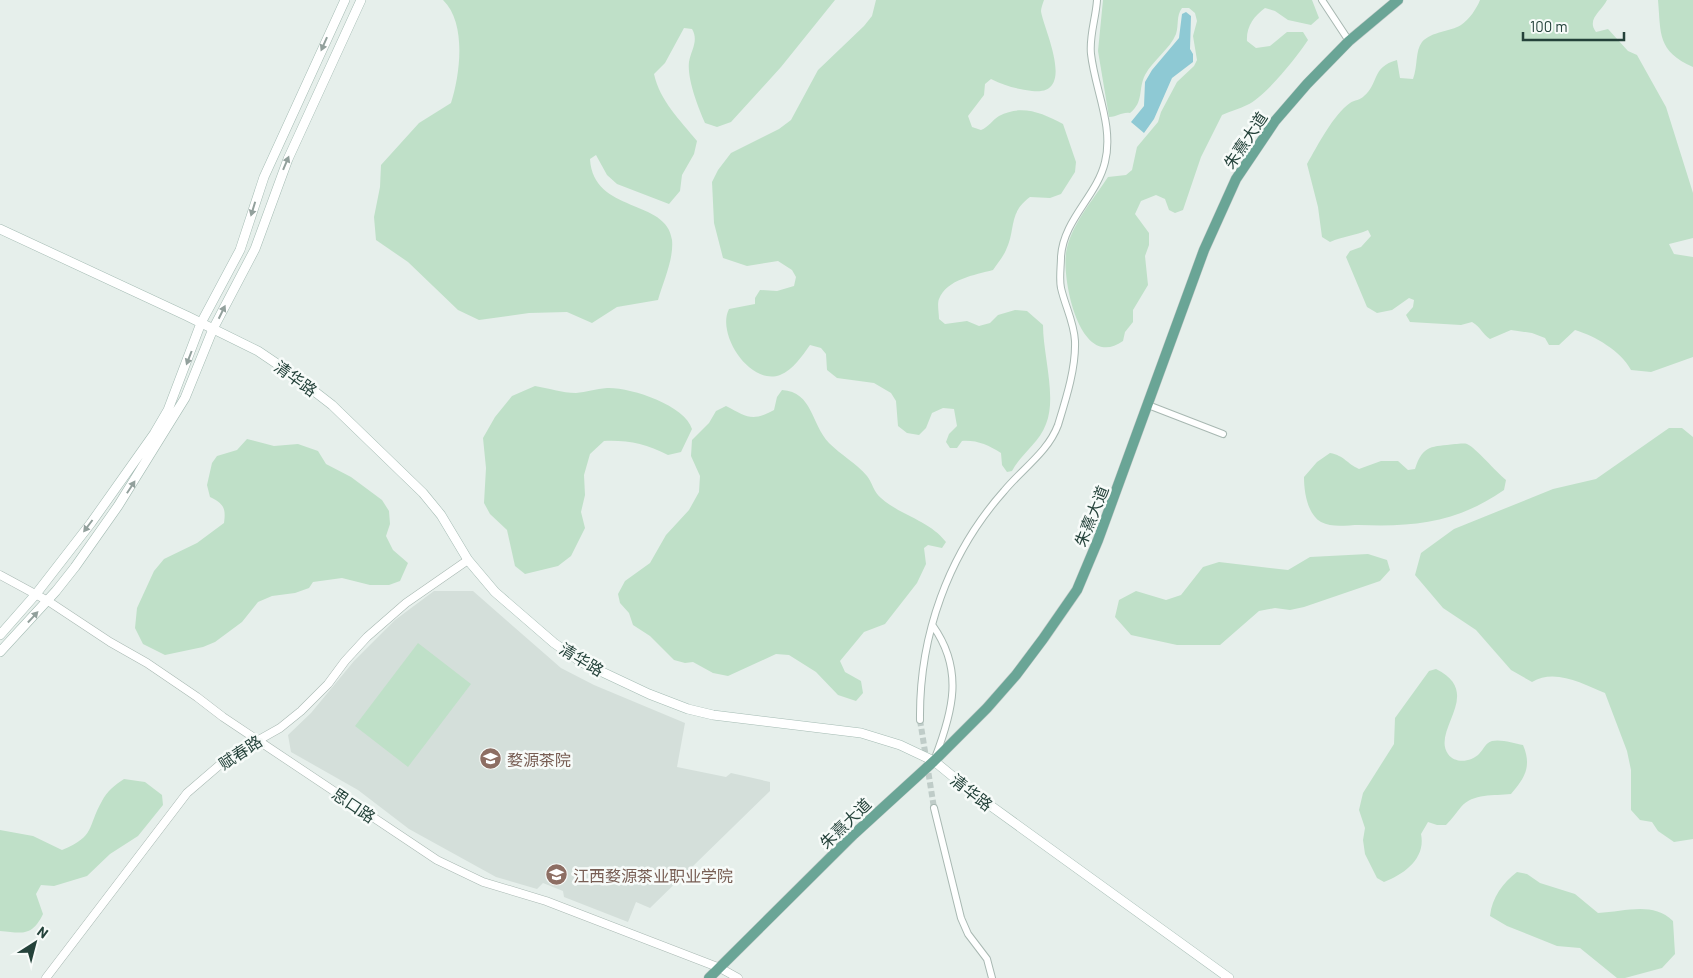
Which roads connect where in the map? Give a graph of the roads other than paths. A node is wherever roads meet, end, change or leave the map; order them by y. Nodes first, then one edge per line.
1 (345, 0) edge
2 (361, 0) edge
3 (1097, 0) edge
4 (1322, 0) edge
5 (1398, 0) edge
6 (1349, 42) junction
7 (0, 228) edge
8 (201, 323) junction
9 (213, 329) junction
10 (1148, 405) junction
11 (1223, 434) dead end
12 (468, 560) junction
13 (0, 575) edge
14 (36, 594) junction
15 (48, 601) junction
16 (932, 626) junction
17 (0, 635) edge
18 (0, 652) edge
19 (920, 720) tunnel mouth
20 (256, 740) junction
21 (934, 761) junction
22 (934, 808) tunnel mouth
23 (720, 968) junction
24 (46, 978) edge
25 (709, 978) edge
26 (738, 978) edge
27 (992, 978) edge
28 (1229, 978) edge

1 -> 8 main road
9 -> 2 main road
3 - 16 street
4 - 6 street
5 - 6 main road, 朱熹大道
6 - 10 main road, 朱熹大道
7 - 8 main road, 清华路
8 - 9 main road, 清华路
8 -> 14 main road
9 - 12 main road, 清华路
15 -> 9 main road
10 - 11 street
10 - 21 main road, 朱熹大道
12 - 20 street, 赋春路
12 - 21 main road, 清华路
13 - 14 street, 思口路
14 - 15 street, 思口路
14 - 17 main road
18 -> 15 main road
15 - 20 street, 思口路
16 - 19 street
16 - 21 street
20 - 23 street, 思口路
20 - 24 street, 赋春路
21 - 23 main road, 朱熹大道
21 - 28 main road, 清华路
22 - 27 street
23 - 25 main road, 朱熹大道
23 - 26 street, 思口路

